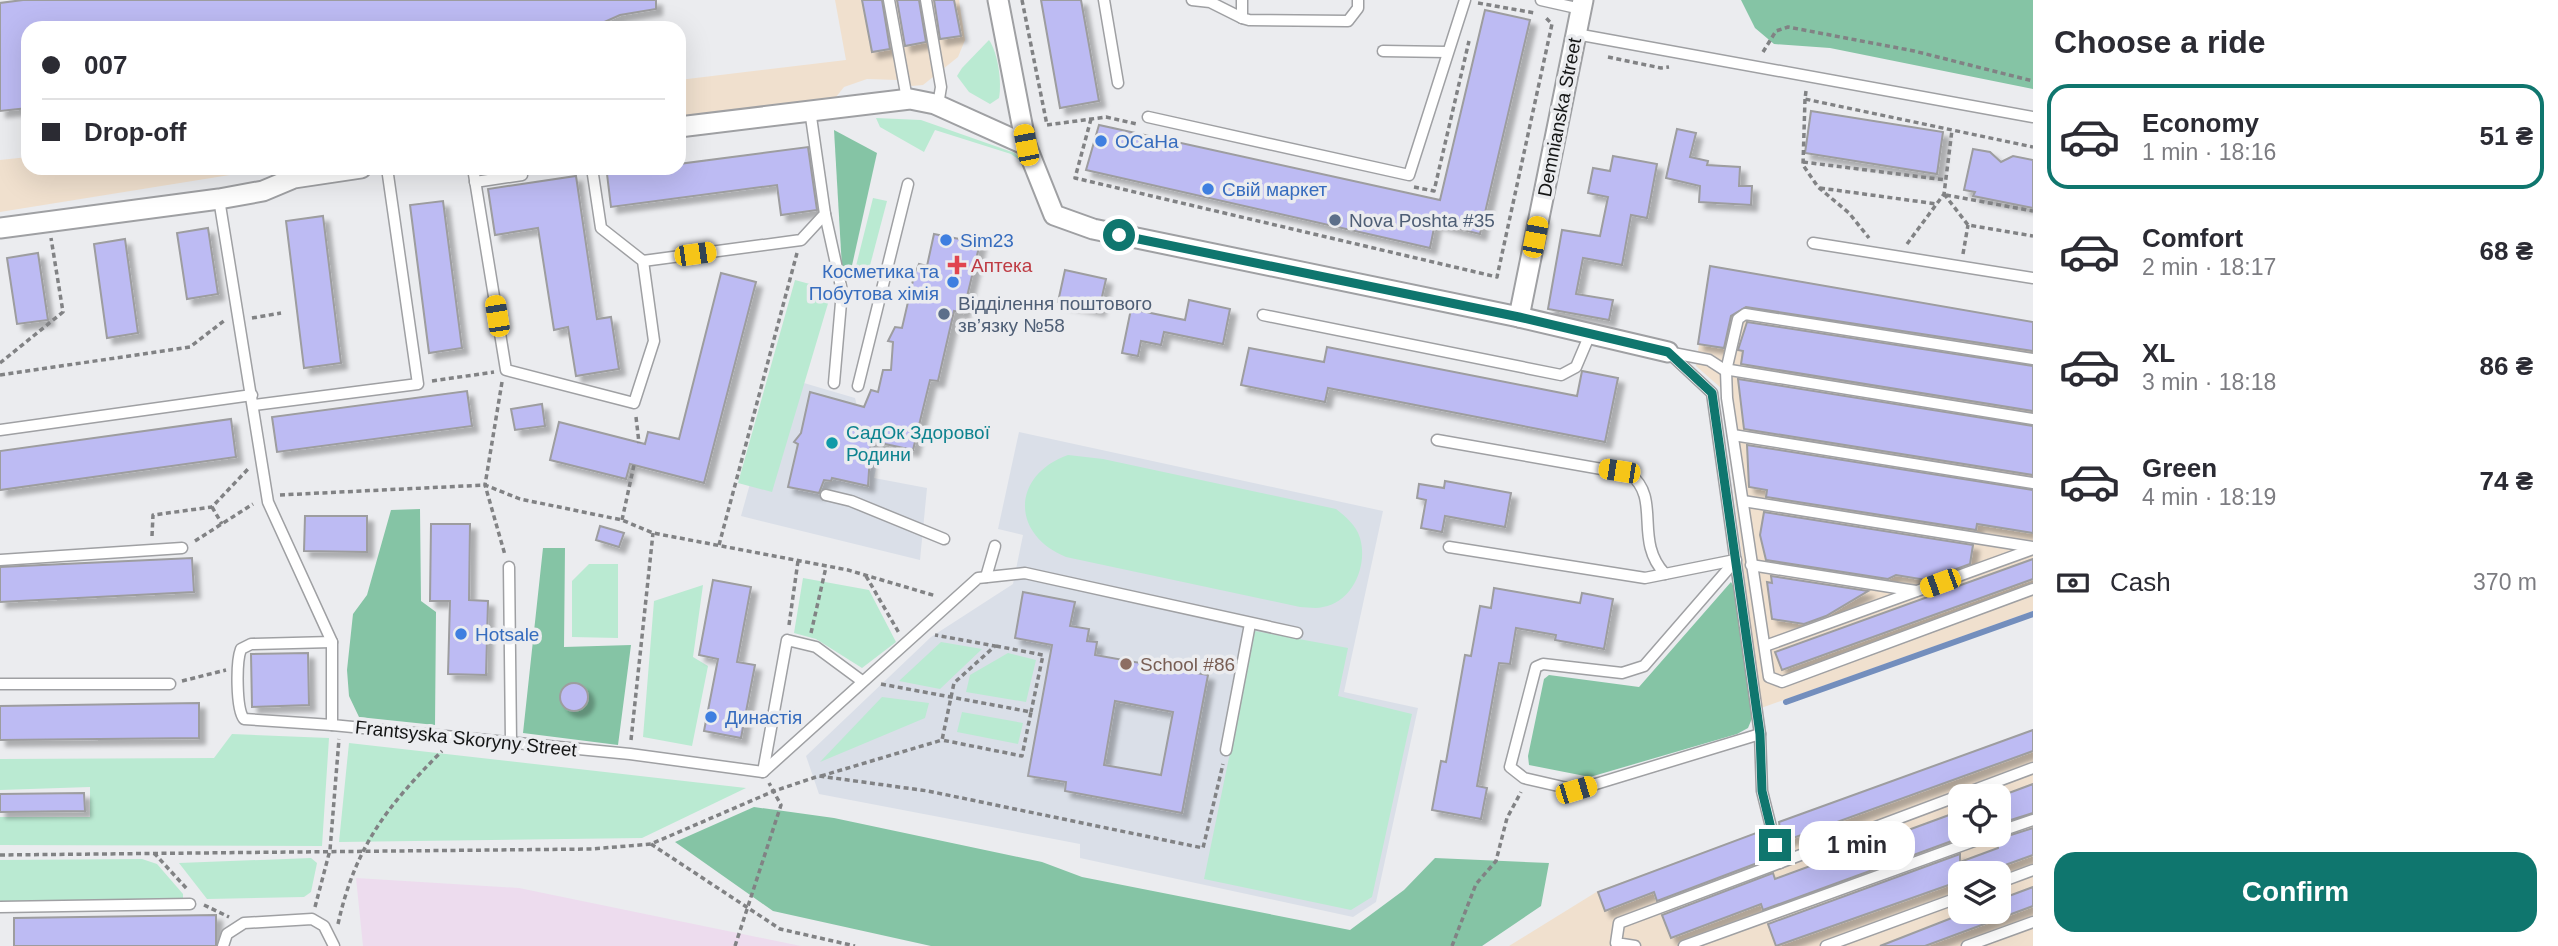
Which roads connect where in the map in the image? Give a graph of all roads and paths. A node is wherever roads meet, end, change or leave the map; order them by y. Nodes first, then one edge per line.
1 (889, 0) edge
2 (926, 0) edge
3 (998, 0) edge
4 (1022, 0) edge
5 (1104, 0) edge
6 (1192, 0) edge
7 (1242, 0) edge
8 (1358, 0) edge
9 (1465, 0) edge
10 (1541, 0) edge
11 (1582, 5) edge
12 (1242, 18) junction
13 (1576, 34) junction
14 (1383, 51) dead end
15 (1447, 52) junction
16 (1754, 66) junction
17 (1808, 75) junction
18 (2033, 81) edge
19 (1118, 83) dead end
20 (907, 99) junction
21 (1805, 99) junction
22 (938, 106) junction
23 (810, 110) junction
24 (1148, 117) dead end
25 (2033, 117) edge
26 (1047, 125) dead end
27 (686, 126) edge
28 (1952, 130) junction
29 (1026, 145) junction
30 (2033, 146) edge
31 (1803, 162) junction
32 (314, 175) edge
33 (388, 175) edge
34 (474, 175) edge
35 (522, 175) dead end
36 (593, 175) edge
37 (1946, 180) junction
38 (475, 182) junction
39 (908, 184) dead end
40 (1818, 187) junction
41 (1944, 194) junction
42 (219, 198) junction
43 (1937, 204) junction
44 (2033, 211) edge
45 (825, 214) junction
46 (1968, 225) junction
47 (0, 228) edge
48 (51, 236) dead end
49 (2033, 236) edge
50 (801, 240) junction
51 (1813, 243) dead end
52 (1882, 254) junction
53 (1896, 256) junction
54 (643, 261) junction
55 (1961, 267) junction
56 (2033, 278) edge
57 (281, 313) dead end
58 (239, 315) junction
59 (1263, 315) dead end
60 (1519, 317) junction
61 (1590, 334) junction
62 (1668, 352) junction
63 (2033, 359) edge
64 (0, 363) edge
65 (506, 370) junction
66 (1725, 370) junction
67 (0, 376) edge
68 (834, 383) dead end
69 (418, 384) junction
70 (858, 386) dead end
71 (253, 400) junction
72 (634, 403) junction
73 (2033, 419) edge
74 (0, 430) edge
75 (1733, 435) junction
76 (1437, 440) dead end
77 (639, 443) dead end
78 (261, 455) junction
79 (635, 465) dead end
80 (2033, 483) edge
81 (485, 485) junction
82 (267, 495) junction
83 (826, 495) dead end
84 (1743, 501) junction
85 (212, 507) junction
86 (622, 520) junction
87 (222, 524) junction
88 (653, 533) junction
89 (944, 540) dead end
90 (719, 545) junction
91 (995, 546) dead end
92 (1449, 547) dead end
93 (183, 548) joint
94 (2033, 548) edge
95 (152, 550) junction
96 (0, 560) edge
97 (1736, 560) junction
98 (798, 561) junction
99 (1751, 565) junction
100 (509, 567) joint
101 (826, 567) junction
102 (864, 574) junction
103 (1665, 574) junction
104 (986, 577) junction
105 (2033, 589) edge
106 (1917, 591) junction
107 (951, 601) junction
108 (1250, 624) junction
109 (916, 632) junction
110 (1297, 633) dead end
111 (787, 640) junction
112 (332, 642) junction
113 (905, 642) junction
114 (808, 645) junction
115 (995, 646) junction
116 (1765, 646) junction
117 (238, 667) junction
118 (862, 681) junction
119 (0, 684) edge
120 (170, 684) joint
121 (951, 698) junction
122 (1031, 712) junction
123 (336, 725) junction
124 (1760, 734) junction
125 (455, 737) junction
126 (942, 740) junction
127 (511, 742) junction
128 (1226, 750) joint
129 (630, 754) junction
130 (2033, 768) edge
131 (762, 772) junction
132 (819, 776) junction
133 (1524, 778) junction
134 (774, 791) junction
135 (2033, 820) edge
136 (2011, 828) edge
137 (651, 844) junction
138 (1958, 847) edge
139 (330, 850) junction
140 (362, 850) junction
141 (154, 853) junction
142 (0, 855) edge
143 (1780, 863) junction
144 (2033, 870) edge
145 (2011, 878) edge
146 (194, 900) junction
147 (1948, 901) edge
148 (0, 907) edge
149 (748, 907) junction
150 (312, 919) junction
151 (2033, 922) edge
152 (244, 923) junction
153 (334, 945) edge
154 (223, 946) edge
155 (735, 946) edge
156 (855, 946) edge
157 (1451, 946) edge
158 (1635, 946) edge
159 (1684, 946) edge
160 (1826, 946) edge
161 (1967, 946) edge

1 - 20 lane
2 - 22 lane
3 - 29 street
4 - 26 path
5 - 19 lane
6 - 12 lane
7 - 12 lane
8 - 12 lane
9 - 15 lane
10 - 11 lane
11 - 13 street, Demnianska Street
13 - 16 lane
13 - 60 street, Demnianska Street
14 - 15 lane
15 - 24 lane
16 - 17 lane
16 - 18 path
17 - 21 path
17 - 25 lane
20 - 22 street
20 - 23 street
21 - 28 path
21 - 31 path
22 - 29 street
23 - 27 street
23 - 45 lane
28 - 30 path
28 - 37 path
29 - 60 street
31 - 37 path
31 - 40 path
32 - 42 street
33 - 69 lane
34 - 38 lane
35 - 38 lane
36 - 54 lane
37 - 41 path
38 - 65 lane
39 - 70 lane
40 - 43 path
40 - 52 path
41 - 43 path
41 - 44 path
41 - 46 path
42 - 47 street
42 - 58 lane, Frantsyska Skoryny Street
43 - 53 path
45 - 50 lane
45 - 68 lane
46 - 49 path
46 - 55 path
48 - 64 path
50 - 54 lane
50 - 90 path
51 - 52 lane
52 - 53 lane
53 - 55 lane
54 - 72 lane
55 - 56 lane
57 - 58 path
58 - 67 path
58 - 71 lane, Frantsyska Skoryny Street
59 - 61 lane
60 - 61 street
61 - 62 street
62 - 66 lane
62 - 97 lane
63 - 66 lane
65 - 69 path
65 - 72 lane
65 - 81 path
66 - 73 lane
66 - 75 lane
69 - 71 lane
71 - 74 lane
71 - 78 lane, Frantsyska Skoryny Street
72 - 77 path
75 - 80 lane
75 - 84 lane
76 - 103 lane
78 - 82 lane, Frantsyska Skoryny Street
78 - 85 path
79 - 86 path
81 - 82 path
81 - 86 path
81 - 100 path
82 - 87 path
82 - 112 lane, Frantsyska Skoryny Street
83 - 89 lane
84 - 94 lane
84 - 99 lane
85 - 87 path
85 - 95 path
86 - 88 path
87 - 93 path
88 - 90 path
88 - 129 path
90 - 98 path
91 - 104 lane
92 - 103 lane
93 - 95 lane
94 - 106 lane
95 - 96 lane
97 - 103 lane
97 - 124 lane
97 - 133 lane
98 - 101 path
98 - 111 path
99 - 106 lane
99 - 116 lane
100 - 127 lane
101 - 102 path
101 - 114 path
102 - 107 path
102 - 113 path
104 - 107 lane
104 - 108 lane
105 - 116 lane
106 - 116 lane
107 - 109 lane
108 - 110 lane
108 - 128 lane
109 - 113 lane
109 - 115 path
111 - 114 lane
111 - 131 lane
112 - 117 lane
112 - 123 lane, Frantsyska Skoryny Street
113 - 118 lane
114 - 118 lane
115 - 121 path
115 - 122 path
117 - 120 path
117 - 123 lane
118 - 121 path
118 - 131 lane
119 - 120 lane
121 - 122 path
121 - 126 path
122 - 126 path
123 - 125 lane, Frantsyska Skoryny Street
123 - 139 path
124 - 133 lane
124 - 143 lane
125 - 127 lane, Frantsyska Skoryny Street
125 - 140 path
126 - 132 path
127 - 129 lane, Frantsyska Skoryny Street
128 - 132 path
129 - 131 lane, Frantsyska Skoryny Street
130 - 143 lane
131 - 134 path
132 - 134 path
133 - 157 path
134 - 137 path
134 - 149 path
135 - 136 lane
137 - 140 path
137 - 149 path
138 - 159 lane
139 - 140 path
139 - 141 path
139 - 150 path
140 - 153 path
141 - 142 path
141 - 146 path
143 - 158 lane
144 - 145 lane
146 - 148 lane
146 - 152 path
147 - 160 lane
149 - 155 path
149 - 156 path
150 - 152 lane
150 - 153 lane
151 - 161 lane
152 - 154 lane

